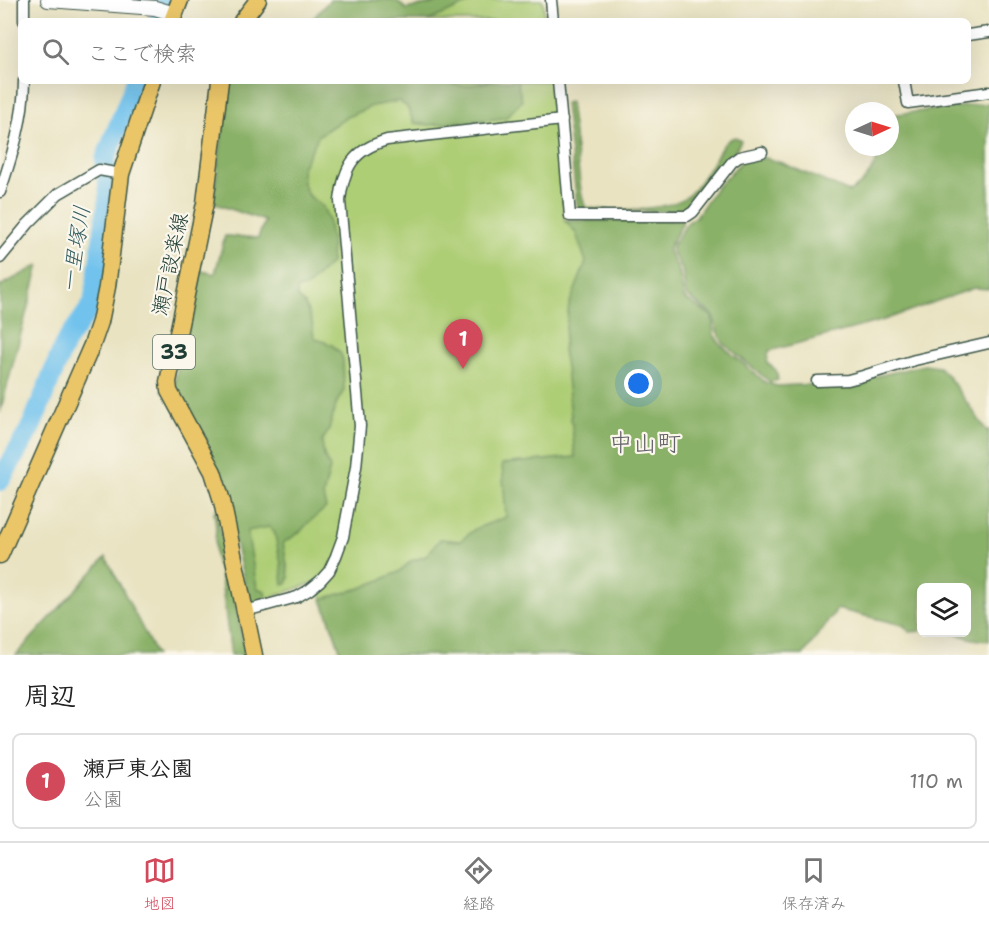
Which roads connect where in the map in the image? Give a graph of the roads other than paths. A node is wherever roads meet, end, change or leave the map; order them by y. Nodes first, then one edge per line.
1 (24, 0) edge
2 (48, 0) edge
3 (258, 0) edge
4 (551, 0) edge
5 (176, 12) edge
6 (24, 18) edge
7 (244, 18) edge
8 (553, 18) edge
9 (989, 32) edge
10 (971, 35) edge
11 (24, 84) edge
12 (151, 84) edge
13 (220, 84) edge
14 (558, 84) edge
15 (905, 84) edge
16 (989, 92) edge
17 (562, 120) junction
18 (762, 152) dead end
19 (118, 173) junction
20 (0, 192) edge
21 (0, 258) edge
22 (989, 343) edge
23 (817, 381) dead end
24 (0, 555) edge
25 (245, 610) junction
26 (254, 655) edge

1 - 6 street
2 - 5 street
3 - 7 main road
4 - 8 street
9 - 10 street
11 - 20 street
12 - 19 main road
13 - 25 main road, 瀬戸設楽線 / 33
14 - 17 street
15 - 16 street
17 - 18 street
17 - 25 street
19 - 21 street
19 - 24 main road
22 - 23 street
25 - 26 main road, 瀬戸設楽線 / 33

